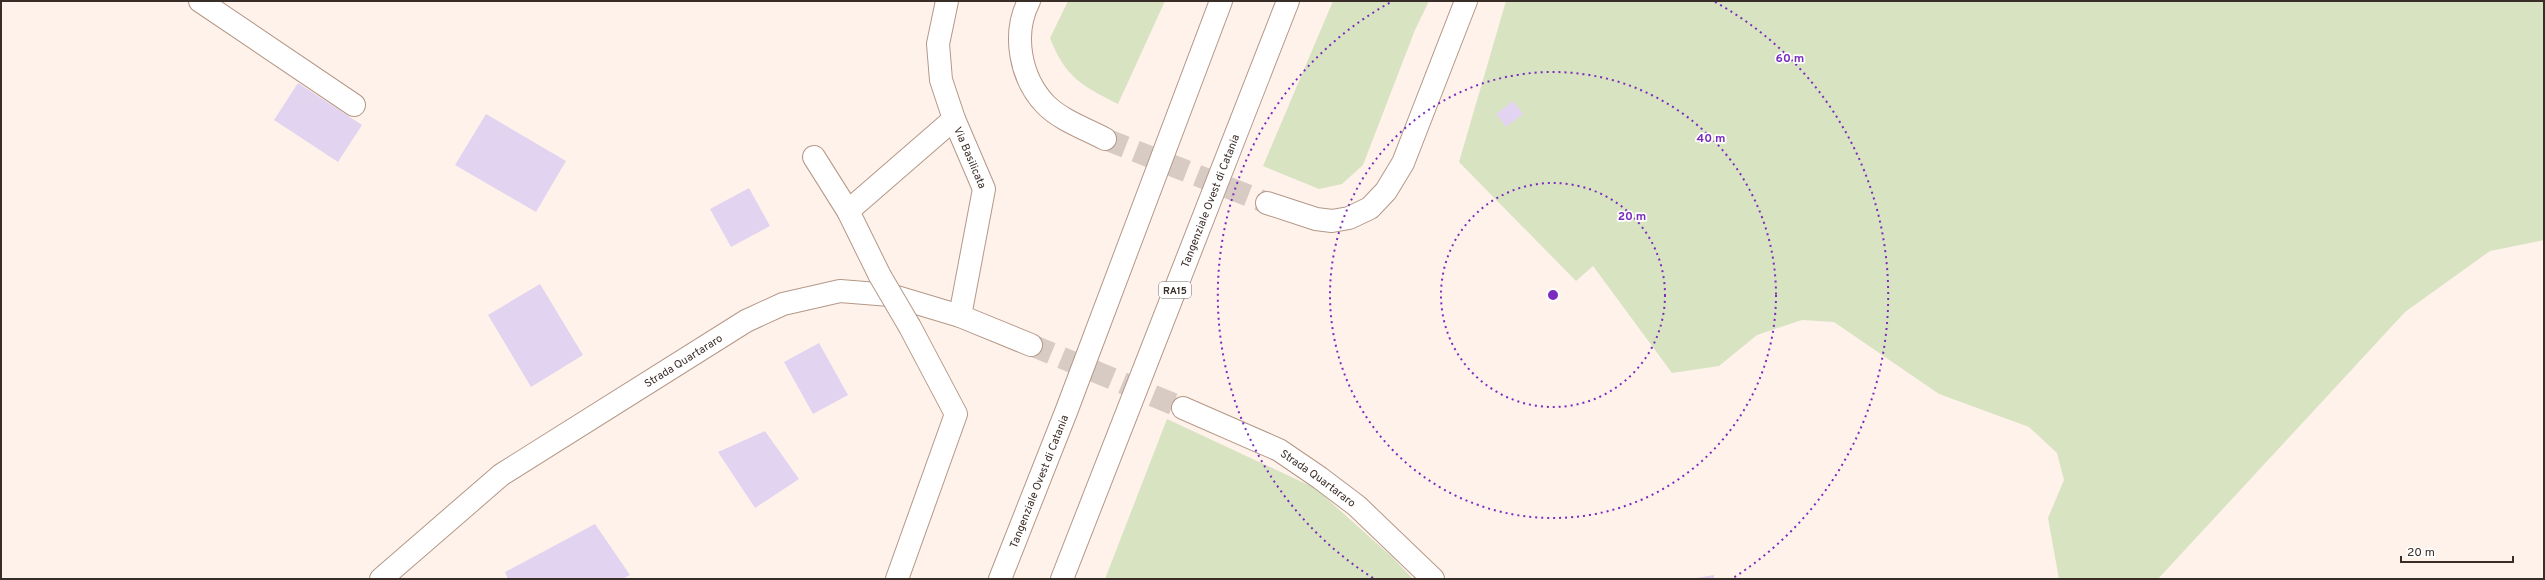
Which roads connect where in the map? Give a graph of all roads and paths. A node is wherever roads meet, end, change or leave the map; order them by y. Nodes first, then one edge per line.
1 (200, 1) edge
2 (947, 1) edge
3 (1029, 1) edge
4 (1213, 1) edge
5 (1221, 1) edge
6 (1288, 1) edge
7 (1299, 1) edge
8 (1466, 1) edge
9 (1207, 39) junction
10 (1257, 79) junction
11 (354, 105) dead end
12 (954, 119) junction
13 (1105, 139) tunnel mouth
14 (814, 157) dead end
15 (1267, 203) tunnel mouth
16 (848, 211) junction
17 (960, 316) junction
18 (1031, 345) tunnel mouth
19 (1183, 408) tunnel mouth
20 (381, 579) edge
21 (898, 579) edge
22 (1000, 579) edge
23 (1062, 579) edge
24 (1433, 579) edge

1 - 11 main road
2 - 12 main road, Via Basilicata
3 - 13 main road
4 - 9 main road
5 - 9 main road, Tangenziale Ovest di Catania
6 - 10 main road, Tangenziale Ovest di Catania / RA15
7 - 10 main road
8 - 15 main road
9 - 22 main road, Tangenziale Ovest di Catania
10 - 23 main road, Tangenziale Ovest di Catania / RA15
12 - 16 main road
12 - 17 main road, Via Basilicata
14 - 16 main road
16 - 21 main road, bridge
17 - 18 main road, Strada Quartararo
17 - 20 main road, Strada Quartararo
19 - 24 main road, Strada Quartararo

